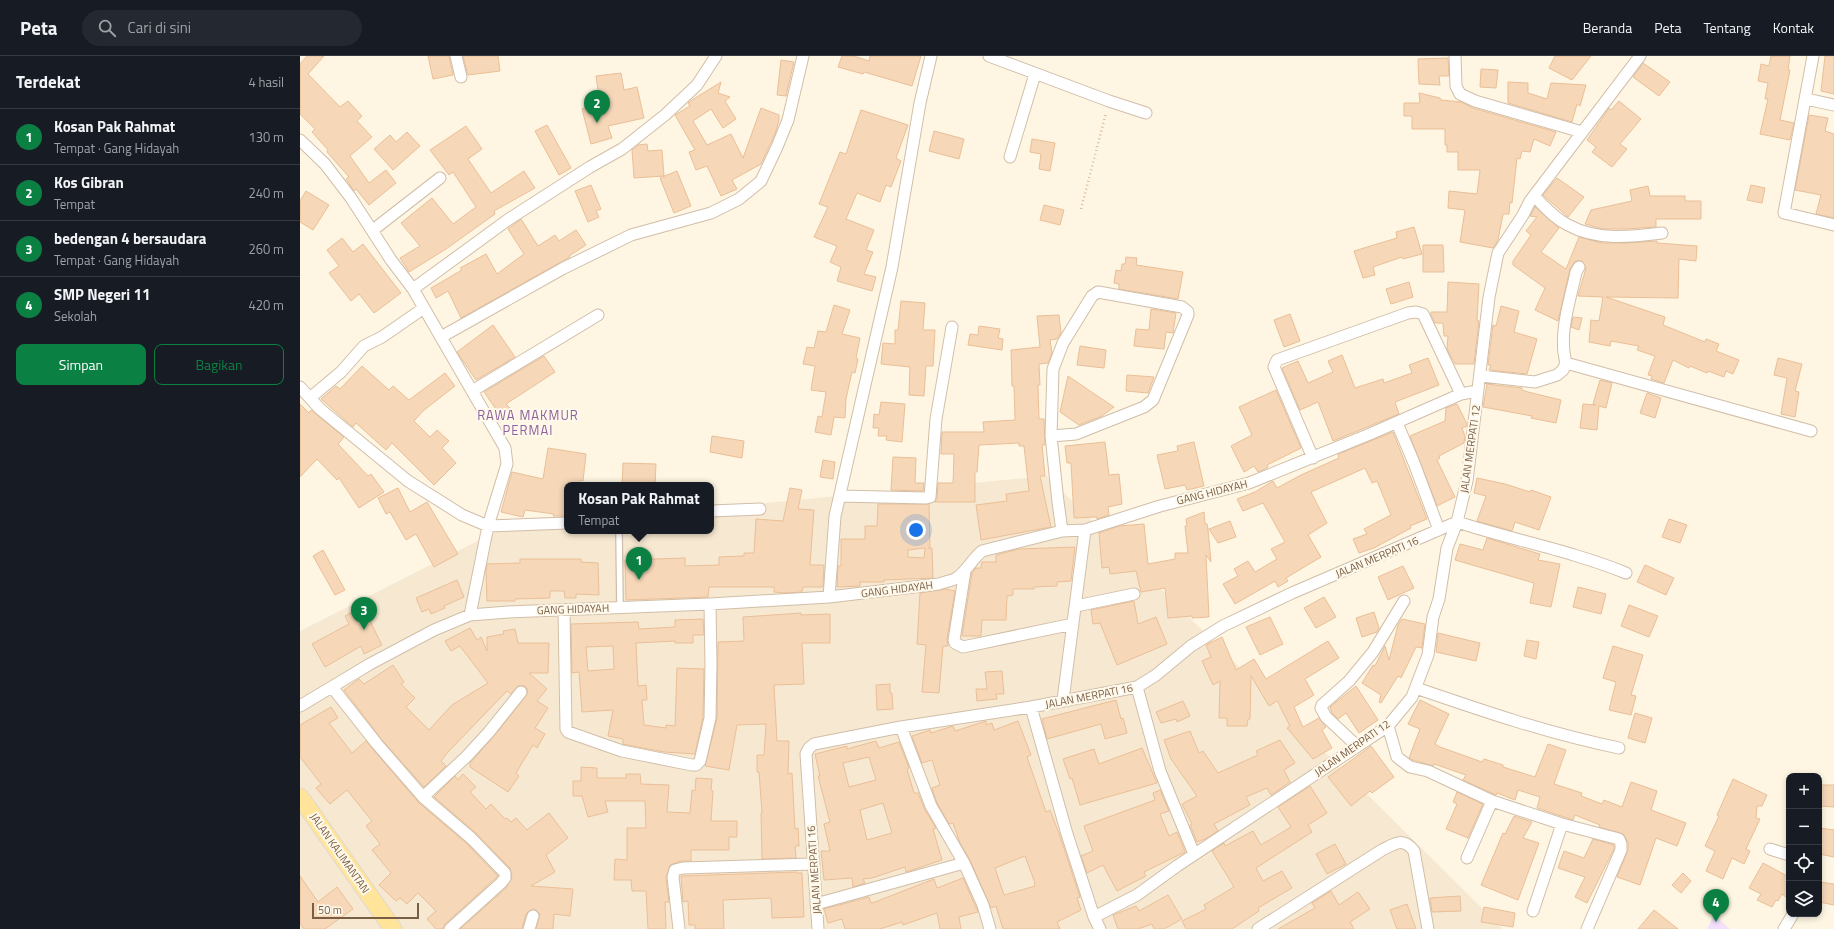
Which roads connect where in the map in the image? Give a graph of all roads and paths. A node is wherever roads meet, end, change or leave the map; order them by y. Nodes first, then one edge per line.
1 (456, 56) edge
2 (716, 56) edge
3 (803, 56) edge
4 (931, 56) edge
5 (989, 56) edge
6 (1455, 56) edge
7 (1640, 56) edge
8 (1813, 56) edge
9 (1035, 74) junction
10 (461, 77) dead end
11 (1806, 99) junction
12 (1109, 102) junction
13 (1834, 105) edge
14 (1146, 113) dead end
15 (1582, 132) junction
16 (300, 140) edge
17 (1010, 158) dead end
18 (440, 178) dead end
19 (1534, 197) junction
20 (1081, 209) dead end
21 (1834, 225) edge
22 (373, 230) junction
23 (1662, 233) dead end
24 (1579, 267) dead end
25 (413, 289) junction
26 (424, 308) junction
27 (598, 315) dead end
28 (952, 327) dead end
29 (442, 337) junction
30 (1566, 363) junction
31 (1481, 376) junction
32 (300, 387) edge
33 (472, 391) junction
34 (1477, 391) junction
35 (1461, 394) junction
36 (311, 397) junction
37 (1396, 423) junction
38 (1812, 431) dead end
39 (1051, 436) junction
40 (1313, 458) junction
41 (840, 496) junction
42 (760, 509) dead end
43 (714, 511) edge
44 (1457, 522) junction
45 (564, 523) edge
46 (488, 526) junction
47 (1085, 530) junction
48 (1439, 530) junction
49 (1062, 531) junction
50 (619, 534) edge
51 (965, 571) junction
52 (1626, 573) dead end
53 (1134, 594) dead end
54 (829, 597) junction
55 (1404, 601) dead end
56 (710, 604) junction
57 (1076, 606) junction
58 (620, 608) junction
59 (564, 610) junction
60 (470, 615) junction
61 (1073, 624) junction
62 (332, 687) junction
63 (1137, 687) junction
64 (1416, 688) junction
65 (521, 692) dead end
66 (1063, 700) junction
67 (300, 706) edge
68 (1031, 707) junction
69 (1388, 726) junction
70 (901, 727) junction
71 (1357, 746) junction
72 (1619, 748) dead end
73 (423, 797) junction
74 (1492, 801) junction
75 (302, 803) edge
76 (1562, 824) junction
77 (1770, 849) dead end
78 (1194, 854) junction
79 (1786, 854) edge
80 (1467, 858) dead end
81 (964, 863) junction
82 (814, 864) junction
83 (816, 904) junction
84 (1533, 911) dead end
85 (534, 916) dead end
86 (1094, 917) junction
87 (1791, 917) edge
88 (393, 929) edge
89 (450, 929) edge
90 (529, 929) edge
91 (679, 929) edge
92 (818, 929) edge
93 (990, 929) edge
94 (1100, 929) edge
95 (1258, 929) edge
96 (1428, 929) edge
97 (1587, 929) edge
98 (1784, 929) edge

1 - 10 street
2 - 25 street
3 - 29 street
4 - 41 street
5 - 9 street
6 - 15 street
7 - 15 street, JALAN MERPATI 12
8 - 11 street
9 - 12 street
9 - 17 street
11 - 13 street
11 - 21 street
12 - 14 street
12 - 20 path
15 - 19 street, JALAN MERPATI 12
16 - 22 street
18 - 22 street
19 - 23 street
19 - 31 street, JALAN MERPATI 12
22 - 25 street
24 - 30 street
25 - 26 street
26 - 29 street
26 - 36 street
27 - 33 street
28 - 41 street
29 - 33 street
30 - 31 street
30 - 38 street
31 - 34 street, JALAN MERPATI 12
32 - 36 street
33 - 46 street
34 - 35 street, GANG HIDAYAH
34 - 44 street, JALAN MERPATI 12
35 - 37 street, GANG HIDAYAH
35 - 40 street
36 - 46 street
37 - 40 street, GANG HIDAYAH
37 - 48 street
39 - 39 street
39 - 49 street
40 - 47 street, GANG HIDAYAH
41 - 54 street
42 - 43 street
44 - 48 street, JALAN MERPATI 16
44 - 52 street
44 - 64 street, JALAN MERPATI 12
45 - 46 street
46 - 60 street
47 - 49 street, GANG HIDAYAH
47 - 57 street
48 - 63 street, JALAN MERPATI 16
49 - 51 street, GANG HIDAYAH
50 - 58 lane
51 - 54 street, GANG HIDAYAH
51 - 61 street
53 - 57 street
54 - 56 street, GANG HIDAYAH
55 - 71 street
56 - 58 street, GANG HIDAYAH
56 - 59 street
57 - 61 street
58 - 59 street, GANG HIDAYAH
59 - 60 street, GANG HIDAYAH
60 - 62 street, GANG HIDAYAH
61 - 66 street
62 - 67 street, GANG HIDAYAH
62 - 73 street
63 - 66 street, JALAN MERPATI 16
63 - 78 street
64 - 69 street, JALAN MERPATI 12
64 - 72 street
65 - 73 street
66 - 68 street, JALAN MERPATI 16
68 - 70 street, JALAN MERPATI 16
68 - 86 street
69 - 71 street, JALAN MERPATI 12
69 - 74 street
70 - 81 street
70 - 82 street, JALAN MERPATI 16
71 - 78 street, JALAN MERPATI 12
73 - 89 street
74 - 76 street
74 - 80 street
75 - 88 main road, JALAN KALIMANTAN
76 - 84 street
76 - 97 street
77 - 79 street
78 - 86 street, JALAN MERPATI 12
81 - 83 street
81 - 93 street
82 - 83 street, JALAN MERPATI 16
82 - 91 street
83 - 92 street, JALAN MERPATI 16
85 - 90 street
86 - 94 street
87 - 98 street
95 - 96 street

